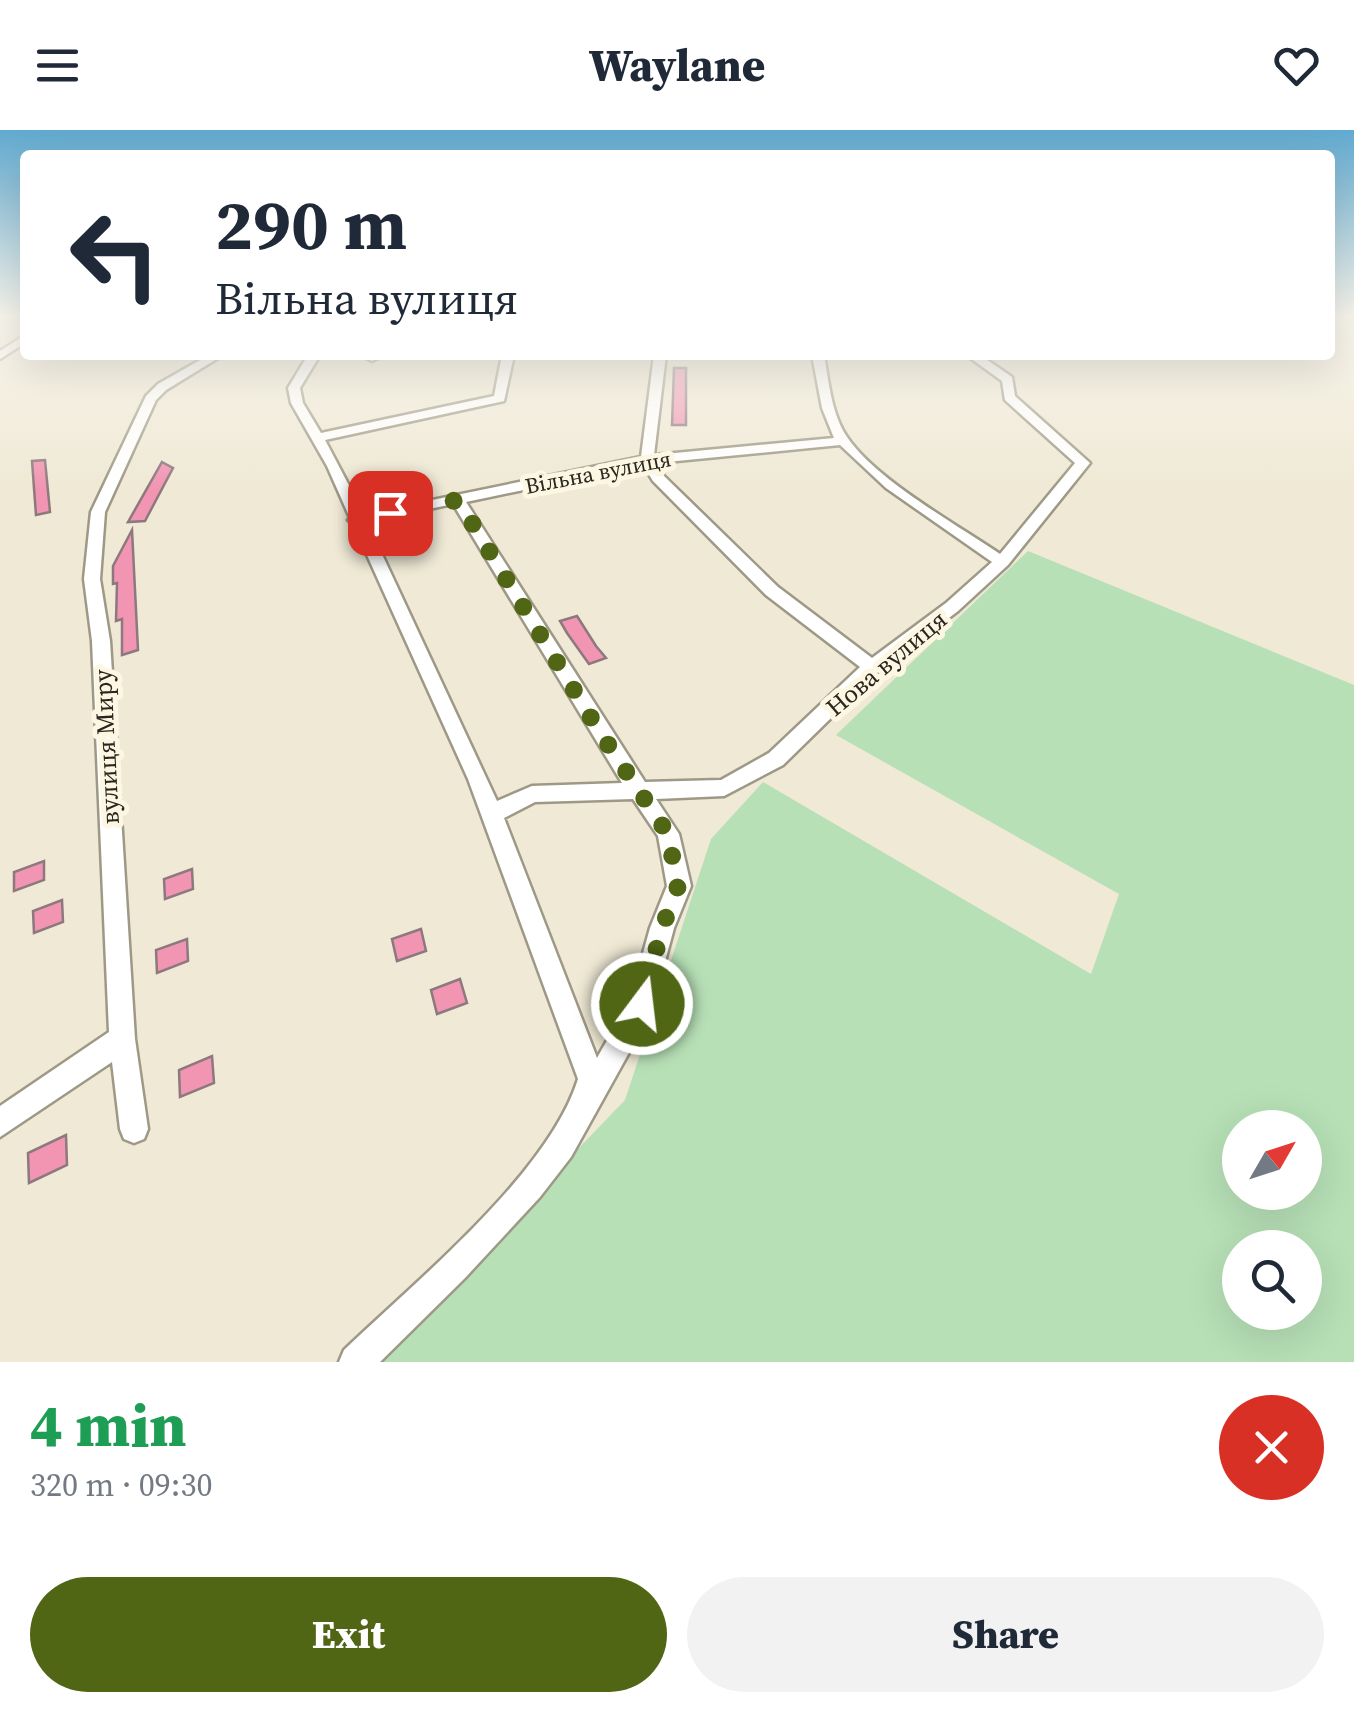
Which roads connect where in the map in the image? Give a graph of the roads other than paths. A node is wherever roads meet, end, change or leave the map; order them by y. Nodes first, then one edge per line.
1 (186, 373) edge
2 (303, 373) edge
3 (505, 373) edge
4 (658, 373) edge
5 (821, 373) edge
6 (999, 373) edge
7 (316, 438) junction
8 (842, 440) junction
9 (648, 460) junction
10 (458, 500) junction
11 (356, 520) junction
12 (1002, 562) junction
13 (872, 667) junction
14 (639, 791) junction
15 (490, 815) junction
16 (122, 1039) junction
17 (590, 1098) junction
18 (0, 1124) edge
19 (134, 1129) dead end
20 (356, 1362) edge

1 - 16 street, вулиця Миру
2 - 7 street
3 - 7 street
4 - 9 street
5 - 8 street
6 - 12 street, Нова вулиця
7 - 11 street
8 - 9 street, Вільна вулиця
8 - 12 street
9 - 10 street, Вільна вулиця
9 - 13 street
10 - 11 street, Вільна вулиця
10 - 14 street
11 - 15 street
12 - 13 street, Нова вулиця
13 - 14 street, Нова вулиця
14 - 15 street, Нова вулиця
14 - 17 street
15 - 17 street
16 - 18 street
16 - 19 street, вулиця Миру
17 - 20 street

